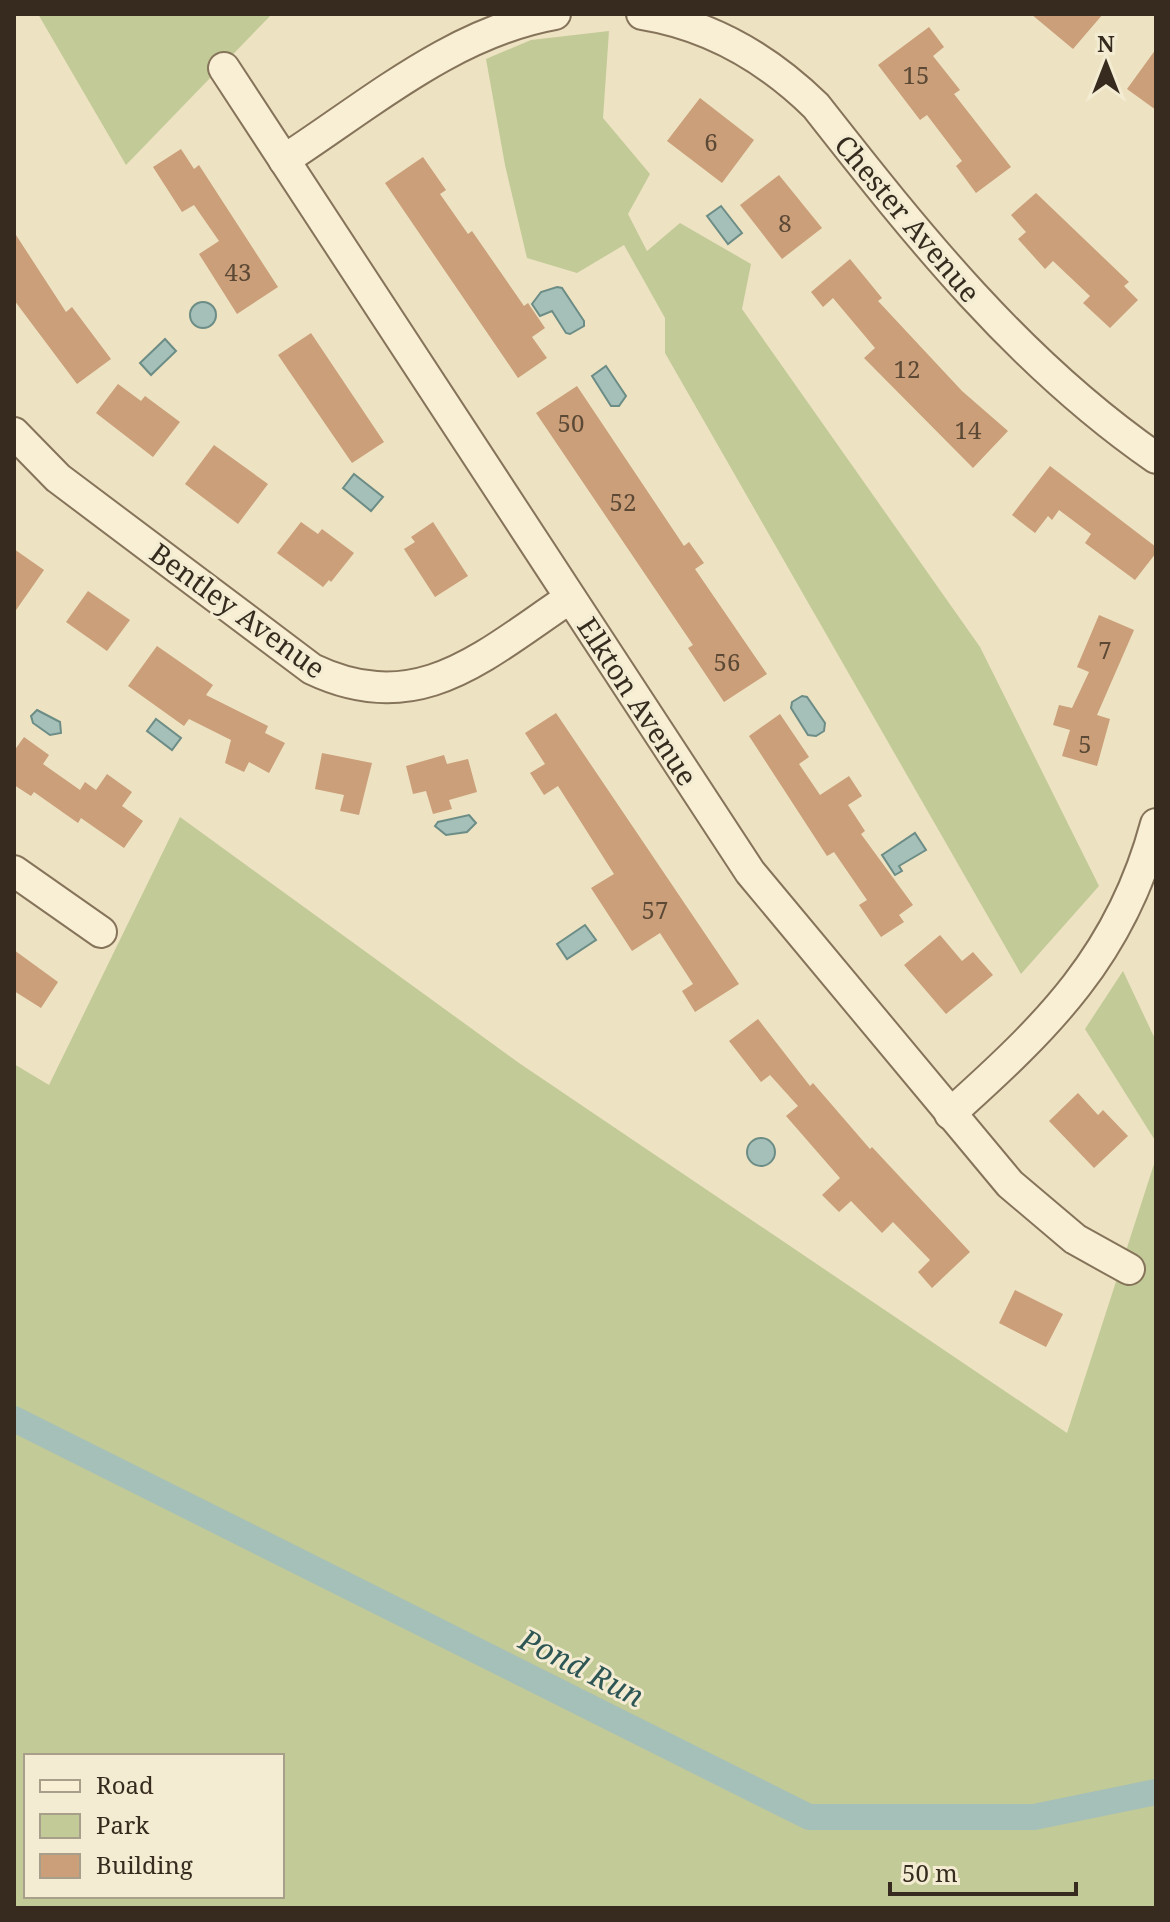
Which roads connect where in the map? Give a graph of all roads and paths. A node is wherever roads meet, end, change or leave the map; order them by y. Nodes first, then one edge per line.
1 (555, 14) edge
2 (642, 14) edge
3 (224, 68) dead end
4 (284, 160) junction
5 (14, 433) edge
6 (1156, 458) edge
7 (570, 598) junction
8 (1156, 824) edge
9 (14, 871) edge
10 (101, 932) dead end
11 (950, 1114) junction
12 (1129, 1269) dead end

1 - 4 street
2 - 6 street, Chester Avenue
3 - 4 street, Elkton Avenue
4 - 7 street, Elkton Avenue
5 - 7 street, Bentley Avenue
7 - 11 street, Elkton Avenue
8 - 11 street
9 - 10 street
11 - 12 street, Elkton Avenue

